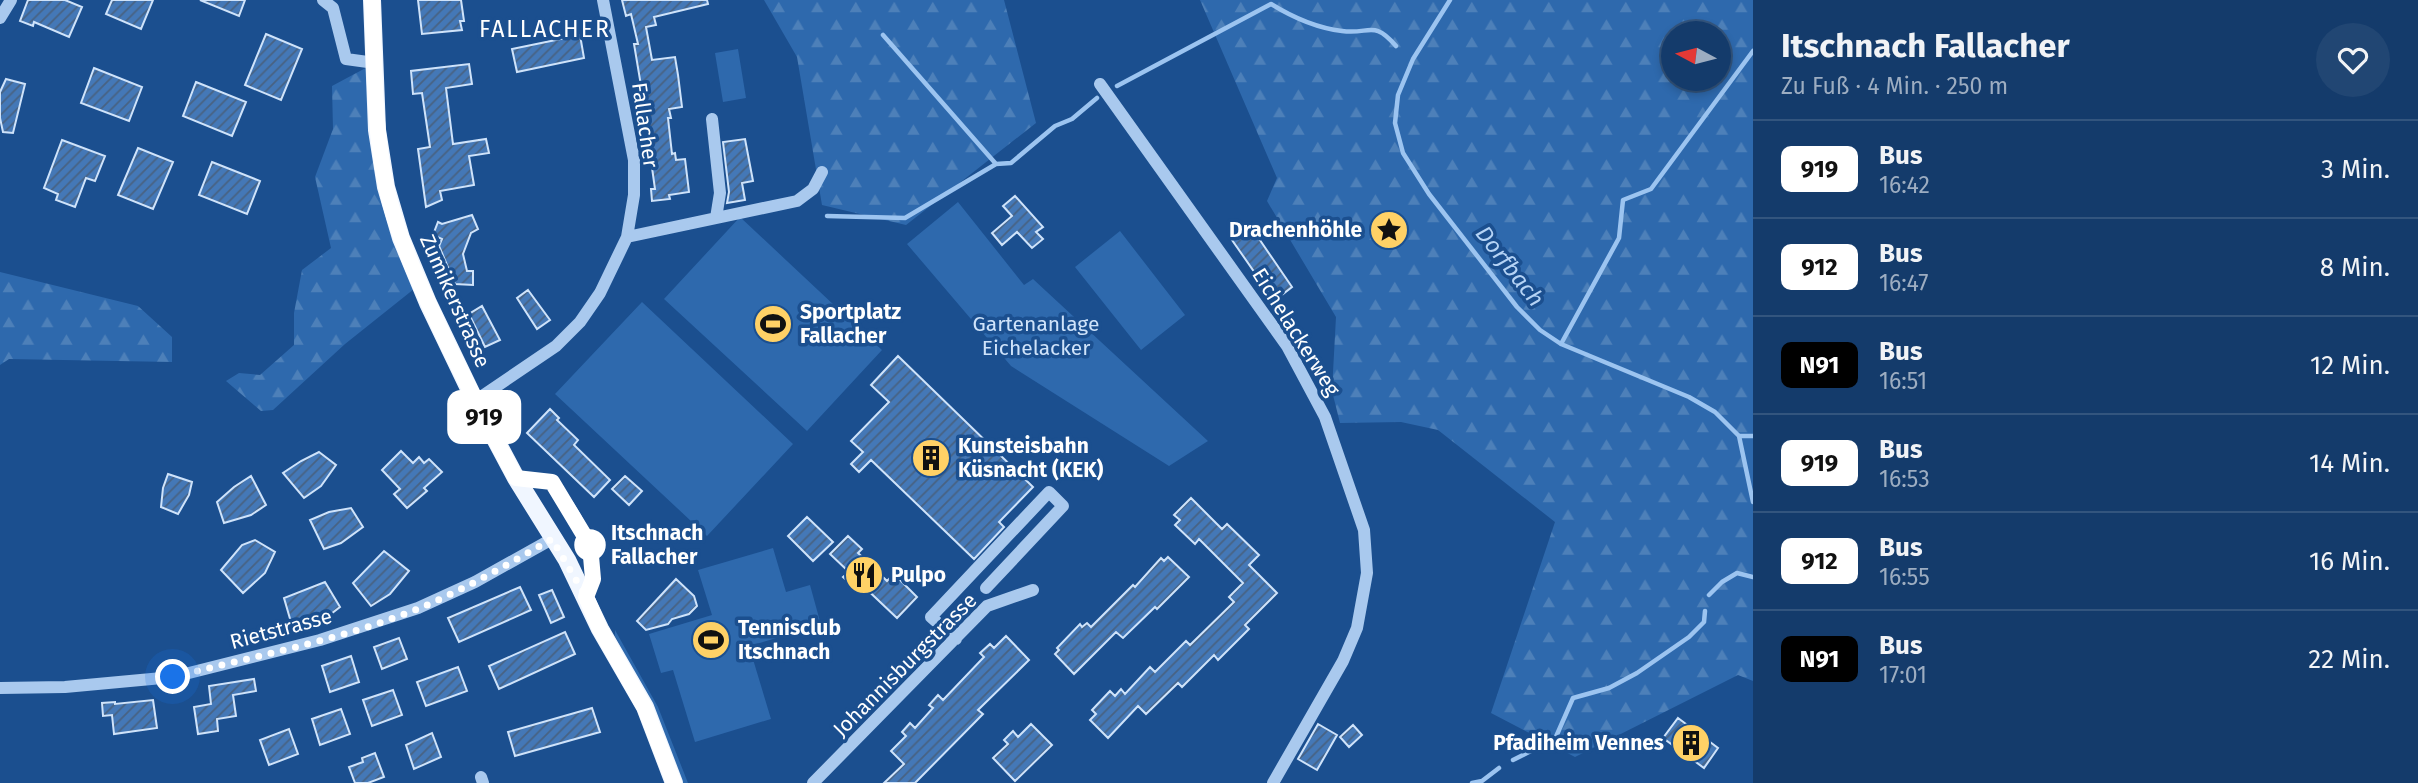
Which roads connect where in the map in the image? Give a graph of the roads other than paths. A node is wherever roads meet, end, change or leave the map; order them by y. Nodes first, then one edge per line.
1 (11, 0) edge
2 (323, 0) edge
3 (372, 0) edge
4 (603, 0) edge
5 (0, 18) edge
6 (375, 63) junction
7 (1100, 84) dead end
8 (712, 119) dead end
9 (821, 172) dead end
10 (716, 218) junction
11 (626, 237) junction
12 (475, 401) junction
13 (516, 478) junction
14 (552, 539) junction
15 (971, 575) junction
16 (986, 588) junction
17 (1033, 590) dead end
18 (586, 597) junction
19 (1000, 602) junction
20 (956, 639) junction
21 (0, 688) edge
22 (674, 783) edge
23 (813, 783) edge
24 (1273, 783) edge

1 - 5 street
2 - 6 street
3 - 6 main road, Zumikerstrasse
4 - 11 street, Fallacher
6 - 12 main road, Zumikerstrasse
7 - 24 street, Eichelackerweg
8 - 10 street
9 - 10 street
10 - 11 street
11 - 12 street, Fallacher
12 - 13 main road, Zumikerstrasse
13 - 14 main road, Zumikerstrasse
13 - 18 street
14 - 18 main road, Zumikerstrasse
14 - 21 street, Rietstrasse
15 - 16 street
15 - 16 street
15 - 20 street
16 - 19 street
17 - 19 street, Johannisburgstrasse
18 - 22 main road, Zumikerstrasse
19 - 20 street, Johannisburgstrasse
20 - 23 street, Johannisburgstrasse

